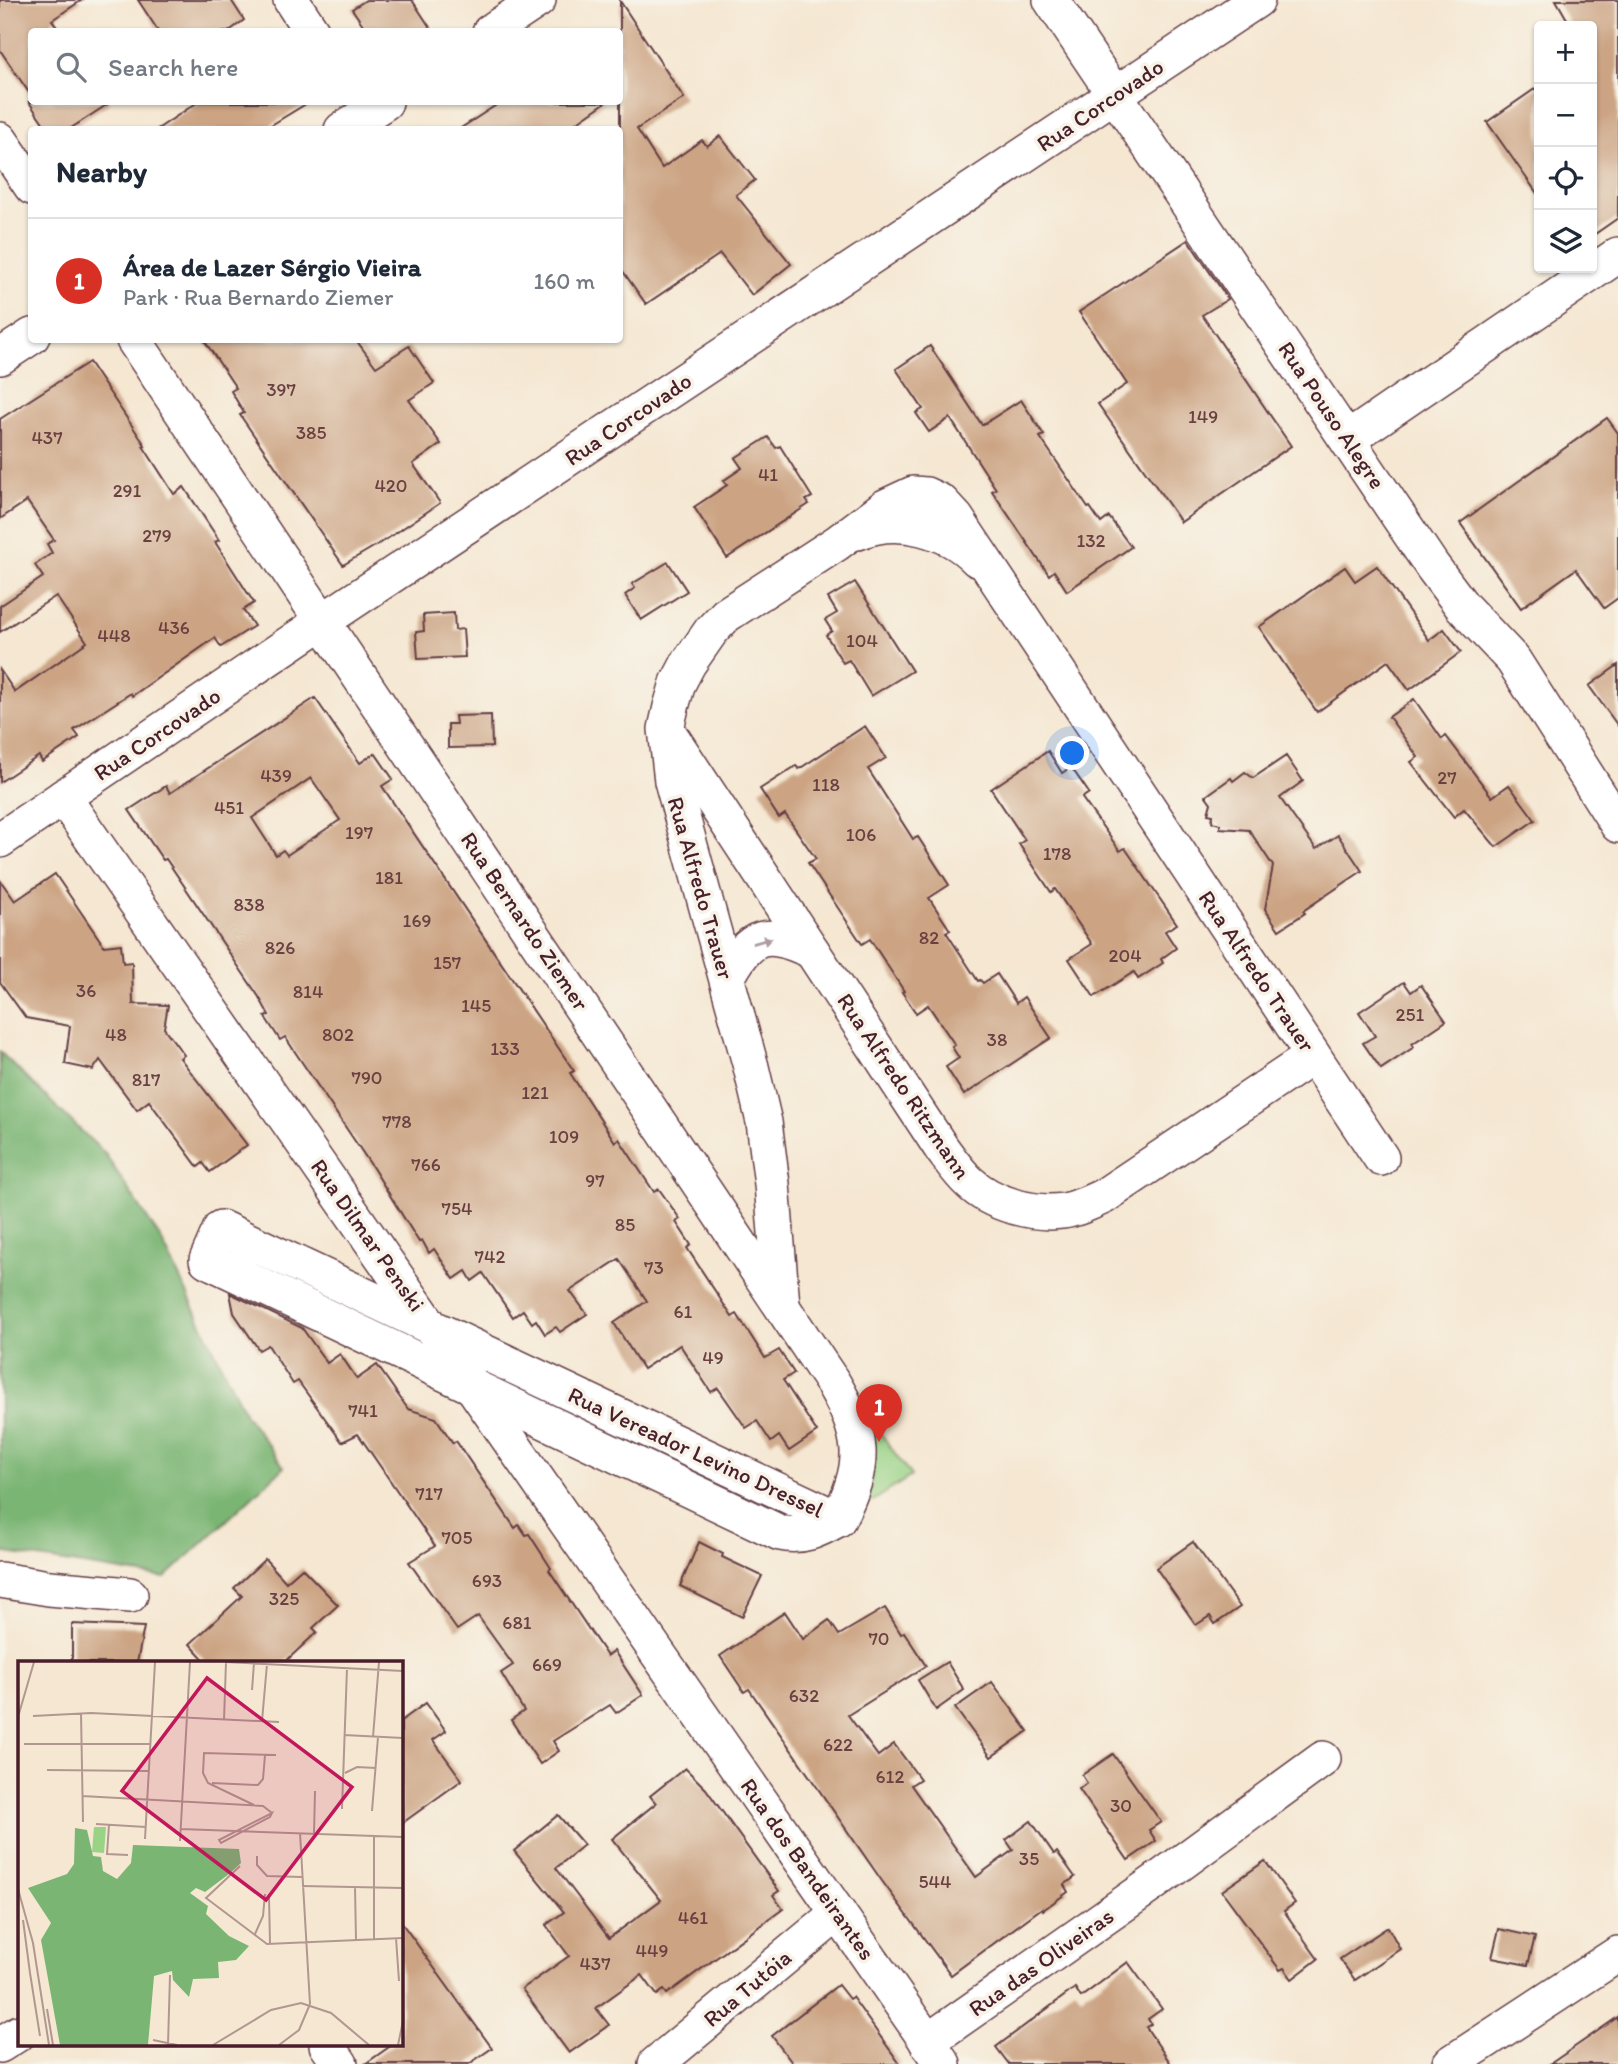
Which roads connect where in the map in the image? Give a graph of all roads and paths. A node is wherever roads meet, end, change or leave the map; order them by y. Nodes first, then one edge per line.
1 (291, 0) edge
2 (538, 0) edge
3 (1051, 0) edge
4 (1257, 0) edge
5 (309, 28) edge
6 (496, 28) edge
7 (1116, 95) junction
8 (0, 140) edge
9 (28, 181) edge
10 (1618, 256) edge
11 (28, 339) edge
12 (136, 343) edge
13 (0, 357) edge
14 (1348, 439) junction
15 (926, 495) junction
16 (904, 523) junction
17 (836, 543) junction
18 (993, 575) junction
19 (323, 621) junction
20 (666, 729) junction
21 (64, 797) junction
22 (1613, 806) edge
23 (0, 840) edge
24 (763, 876) junction
25 (704, 897) junction
26 (812, 951) junction
27 (727, 978) junction
28 (1313, 1056) junction
29 (1381, 1158) dead end
30 (782, 1305) junction
31 (432, 1328) junction
32 (473, 1387) junction
33 (838, 1519) junction
34 (0, 1580) edge
35 (130, 1595) dead end
36 (673, 1674) joint
37 (1323, 1759) dead end
38 (838, 1913) junction
39 (1618, 1954) edge
40 (18, 2034) edge
41 (0, 2045) edge
42 (328, 2046) edge
43 (935, 2053) edge
44 (341, 2064) edge
45 (656, 2064) edge
46 (1450, 2064) edge

1 - 5 street
2 - 6 street
3 - 7 street, Rua Pouso Alegre
4 - 7 street, Rua Corcovado
7 - 14 street, Rua Pouso Alegre
7 - 19 street, Rua Corcovado
8 - 9 street
10 - 14 street
11 - 13 street
12 - 19 street, Rua Bernardo Ziemer
14 - 22 street, Rua Pouso Alegre
15 - 16 street
15 - 17 street, Rua Alfredo Trauer
15 - 18 street, Rua Alfredo Trauer
16 - 17 street, Rua Alfredo Trauer
16 - 18 street, Rua Alfredo Trauer
17 - 20 street, Rua Alfredo Trauer
18 - 28 street, Rua Alfredo Trauer
19 - 21 street, Rua Corcovado
19 - 30 street, Rua Bernardo Ziemer
20 - 24 street, Rua Alfredo Ritzmann
20 - 25 street, Rua Alfredo Trauer
21 - 23 street, Rua Corcovado
21 - 31 street, Rua Dilmar Penski
24 - 25 street
24 - 26 street, Rua Alfredo Ritzmann
25 - 27 street, Rua Alfredo Trauer
27 -> 26 street
26 - 28 street, Rua Alfredo Ritzmann
27 - 30 street, Rua Alfredo Trauer
28 - 29 street, Rua Alfredo Trauer
30 - 33 street, Rua Bernardo Ziemer
31 - 32 street, Rua Dilmar Penski
31 - 32 street, Rua Vereador Levino Dressel
31 - 33 street, Rua Vereador Levino Dressel
32 - 33 street, Rua Vereador Levino Dressel
32 - 36 street, Rua Dilmar Penski
34 - 35 street
36 - 38 street, Rua dos Bandeirantes
37 - 43 street, Rua das Oliveiras
38 - 43 street, Rua dos Bandeirantes
38 - 45 street, Rua Tutóia
39 - 46 street
40 - 41 street
42 - 44 street

